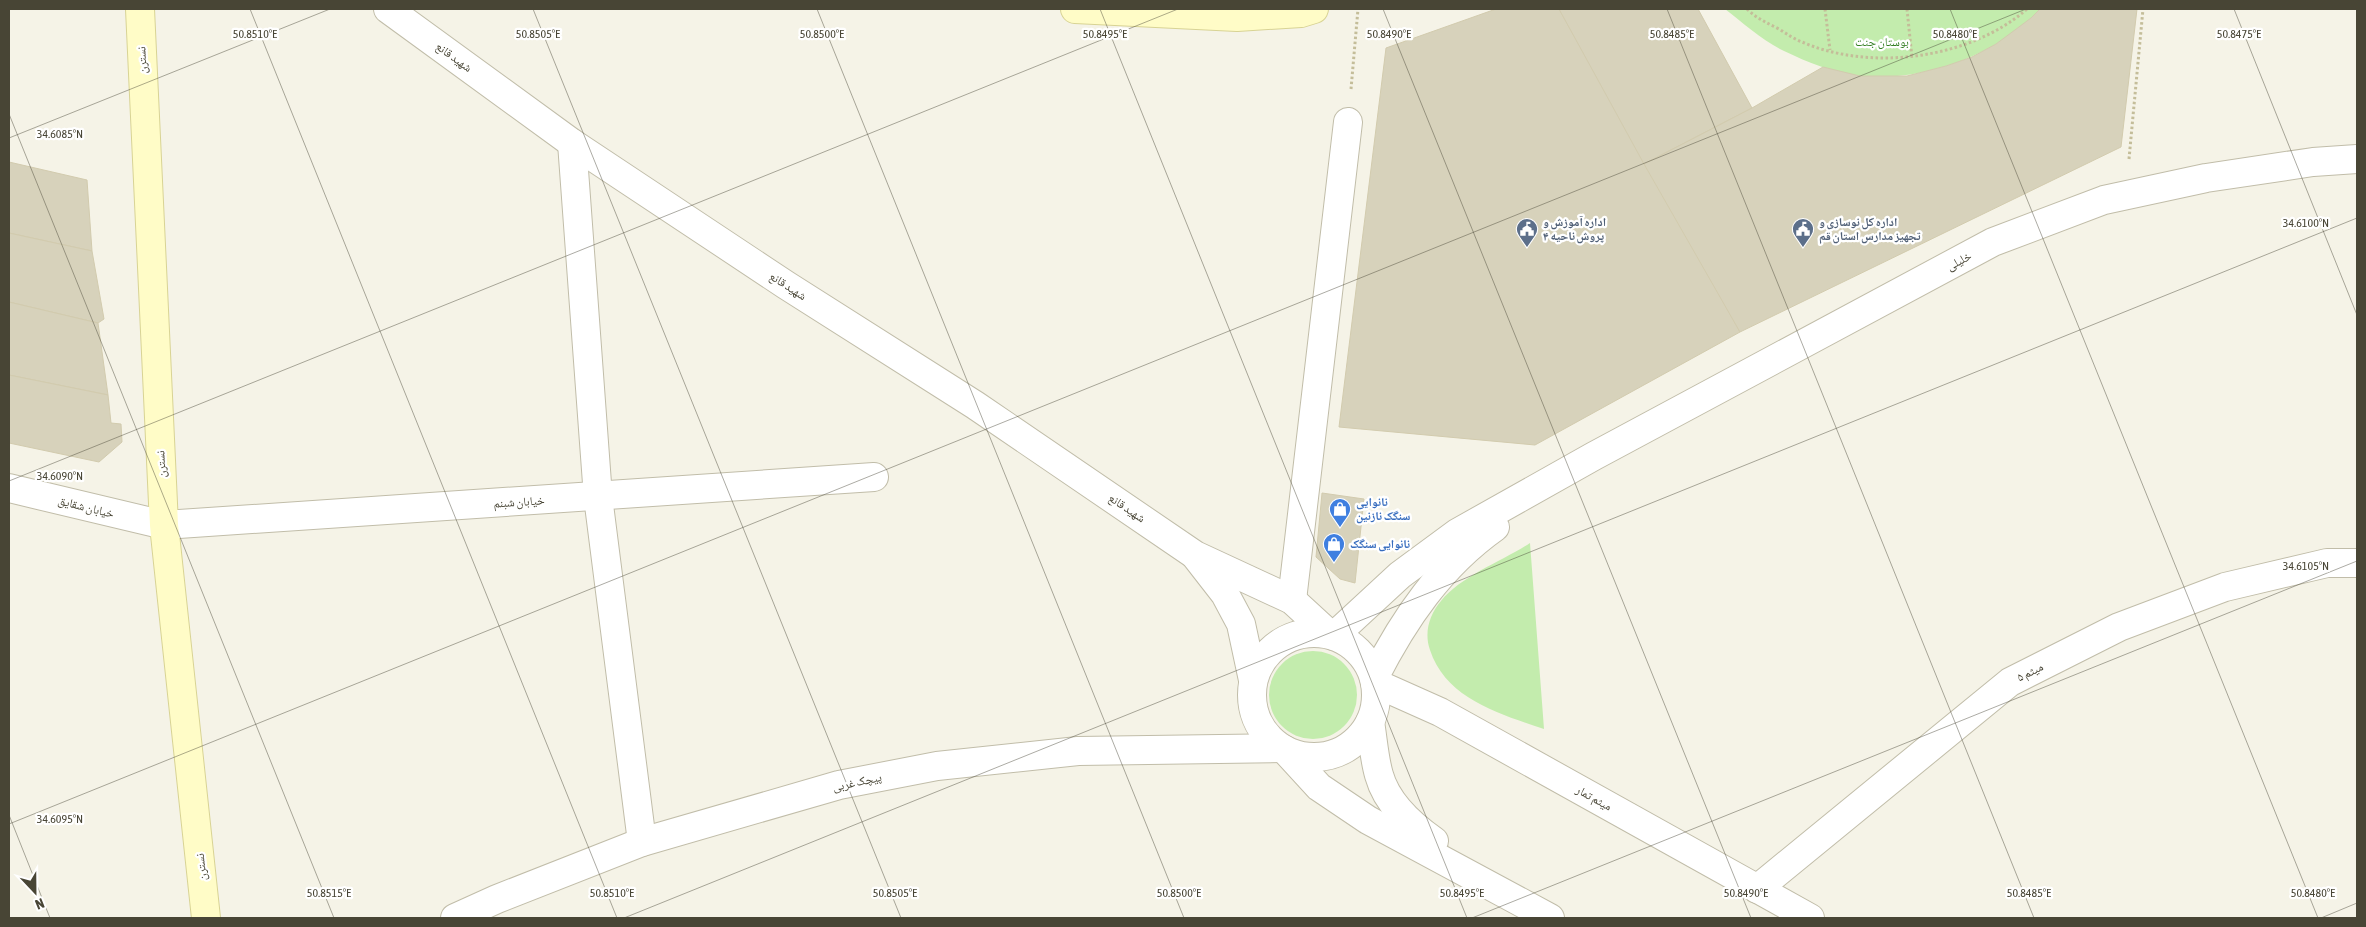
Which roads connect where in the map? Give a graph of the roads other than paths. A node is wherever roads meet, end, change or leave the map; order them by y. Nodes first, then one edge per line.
1 (140, 9) edge
2 (388, 9) edge
3 (1075, 9) edge
4 (1314, 9) edge
5 (1348, 122) road end
6 (572, 142) junction
7 (2357, 159) edge
8 (1594, 456) junction
9 (874, 477) dead end
10 (9, 488) edge
11 (598, 497) junction
12 (164, 526) junction
13 (1195, 555) junction
14 (2357, 564) edge
15 (1292, 600) junction
16 (1331, 635) junction
17 (1253, 680) junction
18 (1375, 681) junction
19 (1256, 718) junction
20 (1370, 722) junction
21 (1206, 748) junction
22 (1283, 749) junction
23 (642, 842) junction
24 (1757, 889) junction
25 (1517, 900) junction
26 (206, 918) edge
27 (455, 918) edge
28 (1550, 918) edge
29 (1810, 918) edge

1 - 12 street, نسترن
2 - 6 street, شهید قانع
3 - 4 street
5 - 15 street
6 - 11 street
6 - 13 street, شهید قانع
7 - 8 street, خلیلی
8 - 16 street
8 - 18 street
9 - 11 street, خیابان شبنم
10 - 12 street, خیابان شقایق
11 - 12 street, خیابان شبنم
11 - 23 street
12 - 26 street, نسترن
13 - 15 street
13 - 17 street
14 - 24 street, میثم ۵
15 - 16 street
16 - 17 street
16 - 18 street
17 - 19 street
18 - 20 street
18 - 24 street, میثم تمار
19 - 21 street
19 - 22 street
20 - 22 street
20 - 25 street
21 - 22 street, پیچک غربی
21 - 23 street, پیچک غربی
22 - 25 street
23 - 27 street, پیچک غربی
24 - 29 street, میثم تمار
25 - 28 street

